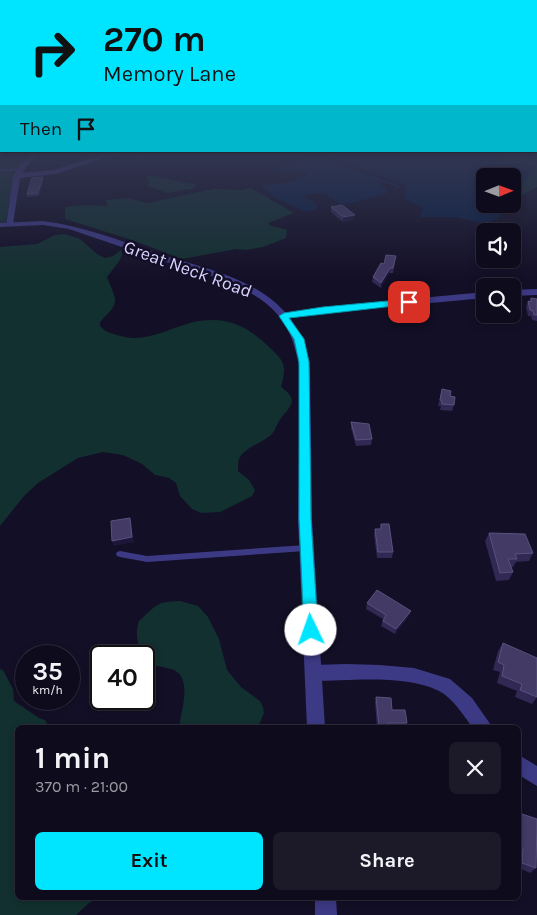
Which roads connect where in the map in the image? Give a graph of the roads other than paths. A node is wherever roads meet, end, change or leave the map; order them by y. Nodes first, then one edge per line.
1 (12, 194) edge
2 (4, 224) edge
3 (521, 292) edge
4 (537, 292) edge
5 (476, 295) edge
6 (284, 316) junction
7 (306, 548) junction
8 (120, 554) dead end
9 (314, 673) junction
10 (316, 725) edge
11 (482, 725) edge
12 (521, 765) edge
13 (537, 777) edge
14 (326, 900) edge
15 (326, 915) edge

1 - 2 street
2 - 6 street, Great Neck Road
3 - 4 street
5 - 6 street
6 - 7 street, Great Neck Road
7 - 8 lane
7 - 9 street, Great Neck Road
9 - 10 street, Great Neck Road
9 - 11 street
12 - 13 street
14 - 15 street

